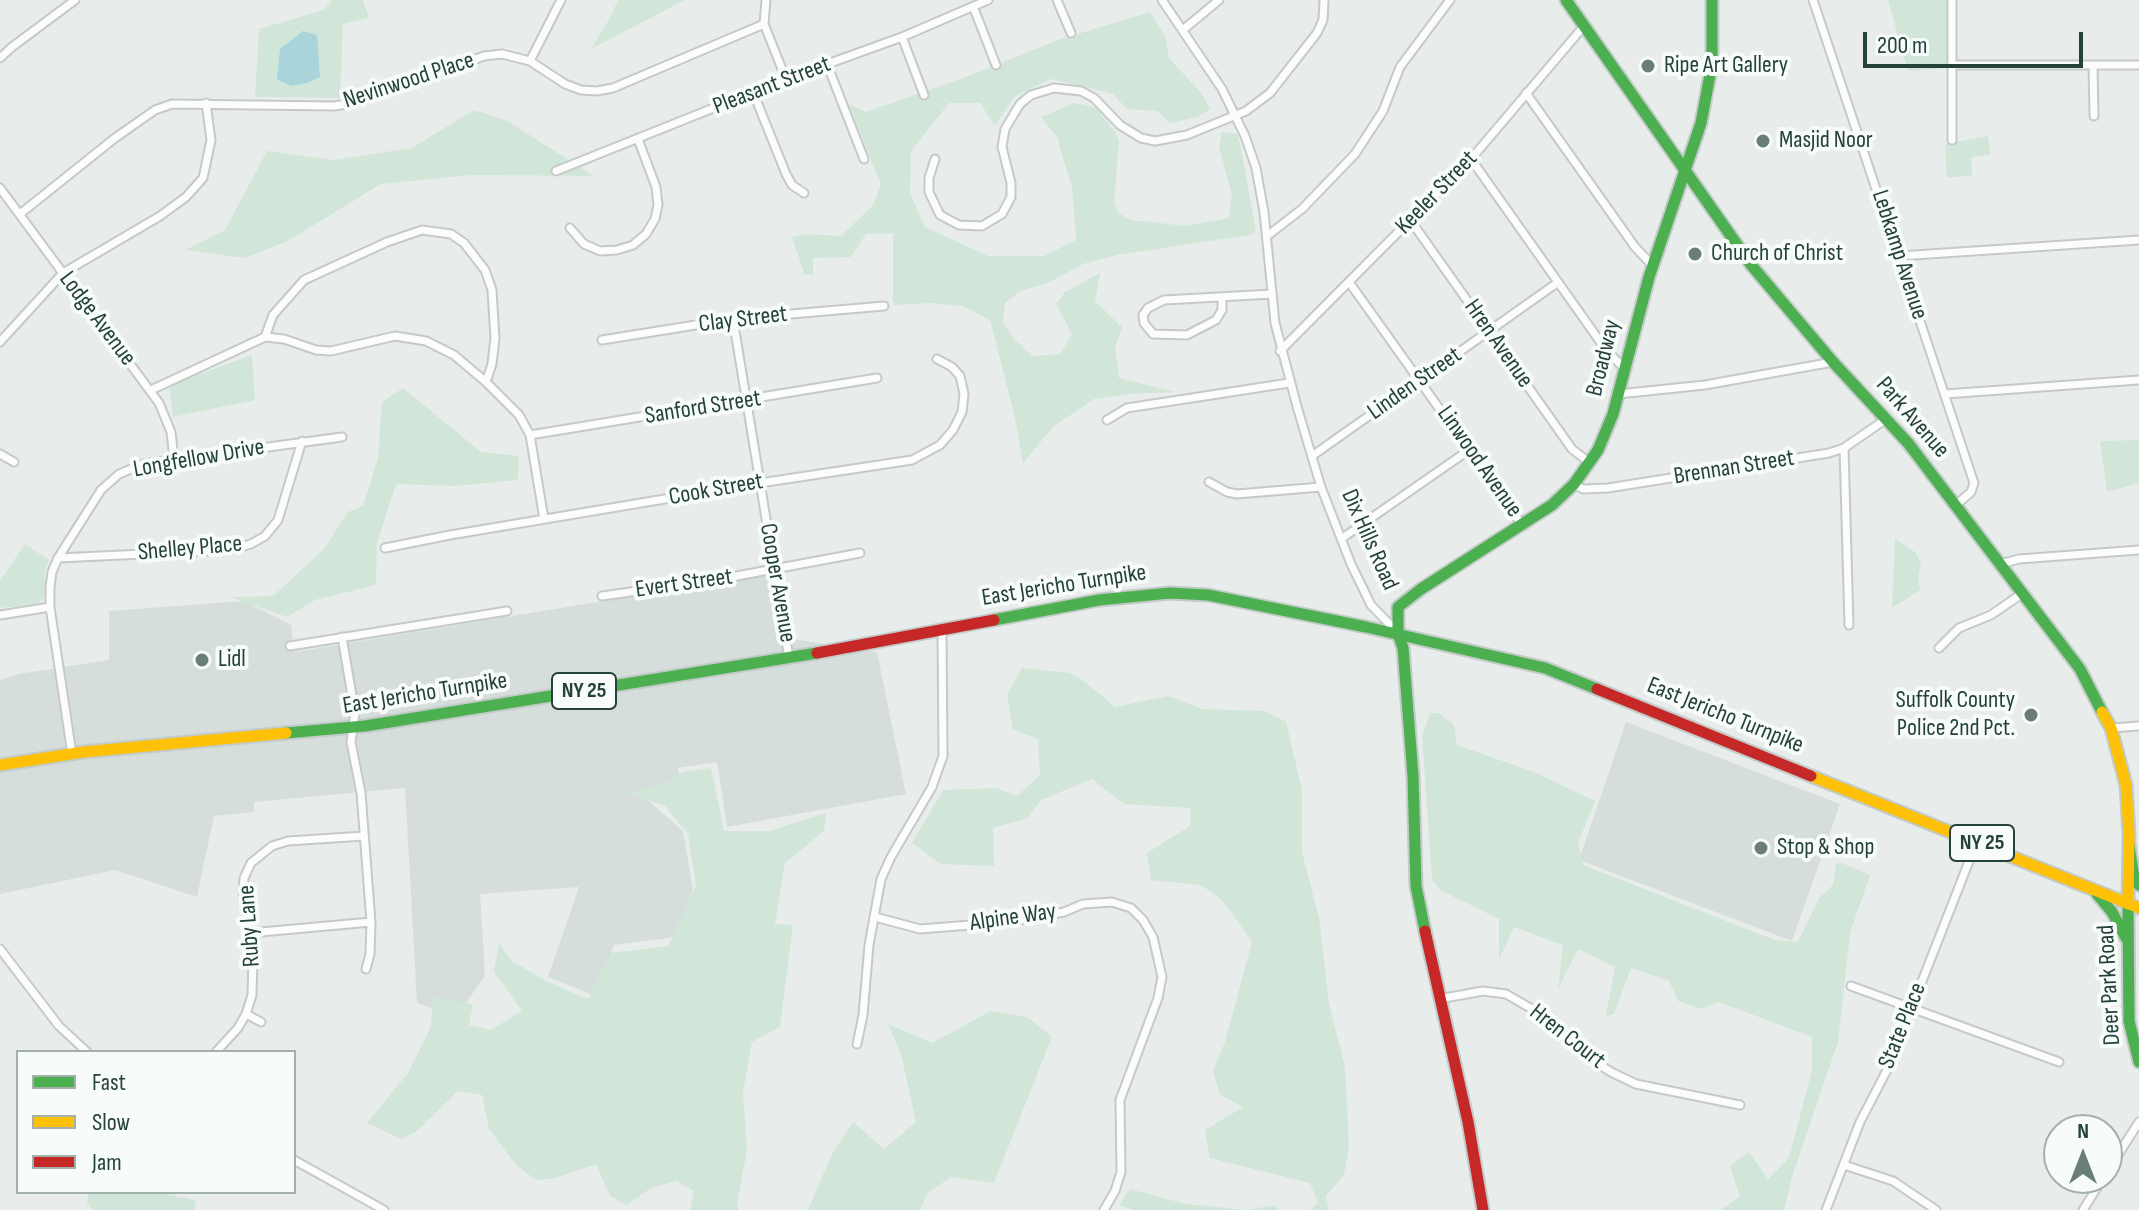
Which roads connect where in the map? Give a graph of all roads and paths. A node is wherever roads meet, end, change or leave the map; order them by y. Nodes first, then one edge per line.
1 (75, 0) edge
2 (561, 0) edge
3 (766, 0) edge
4 (988, 0) edge
5 (1057, 0) edge
6 (1162, 0) edge
7 (1219, 0) edge
8 (1324, 0) edge
9 (1450, 0) edge
10 (1566, 0) edge
11 (1712, 0) edge
12 (1813, 0) edge
13 (1952, 0) edge
14 (973, 6) junction
15 (764, 24) junction
16 (1584, 26) junction
17 (1184, 29) junction
18 (1071, 33) dead end
19 (902, 37) junction
20 (0, 58) edge
21 (530, 61) junction
22 (827, 64) junction
23 (996, 65) dead end
24 (1951, 65) junction
25 (2093, 65) junction
26 (2139, 65) edge
27 (786, 79) junction
28 (753, 92) junction
29 (1526, 93) junction
30 (924, 95) dead end
31 (206, 103) junction
32 (1236, 115) junction
33 (2094, 116) dead end
34 (638, 139) junction
35 (1952, 140) dead end
36 (864, 159) dead end
37 (935, 159) dead end
38 (1471, 159) junction
39 (556, 171) dead end
40 (1685, 172) junction
41 (1, 192) edge
42 (804, 193) dead end
43 (20, 214) junction
44 (1411, 221) junction
45 (570, 228) dead end
46 (1267, 236) junction
47 (2139, 240) edge
48 (1899, 256) junction
49 (1652, 265) junction
50 (63, 273) junction
51 (1349, 282) junction
52 (1557, 283) junction
53 (1272, 294) junction
54 (1222, 299) junction
55 (884, 306) dead end
56 (733, 319) junction
57 (1489, 331) junction
58 (265, 337) junction
59 (602, 340) dead end
60 (0, 342) edge
61 (1280, 351) junction
62 (937, 359) dead end
63 (1833, 362) junction
64 (1624, 368) junction
65 (877, 378) dead end
66 (1421, 380) junction
67 (2139, 380) edge
68 (486, 382) junction
69 (1289, 383) junction
70 (151, 390) junction
71 (1618, 394) junction
72 (1945, 394) junction
73 (746, 401) junction
74 (1886, 419) junction
75 (1107, 420) dead end
76 (530, 435) junction
77 (342, 437) dead end
78 (302, 441) junction
79 (1844, 448) junction
80 (1469, 450) junction
81 (0, 454) edge
82 (1312, 456) junction
83 (174, 459) junction
84 (14, 462) dead end
85 (1590, 463) junction
86 (1209, 482) dead end
87 (760, 483) junction
88 (1574, 484) junction
89 (1321, 487) junction
90 (1956, 505) junction
91 (544, 519) junction
92 (1523, 526) junction
93 (1341, 539) junction
94 (385, 548) dead end
95 (2139, 550) edge
96 (860, 553) dead end
97 (58, 558) junction
98 (2000, 564) junction
99 (775, 570) junction
100 (2023, 593) junction
101 (602, 596) dead end
102 (50, 607) junction
103 (507, 611) dead end
104 (0, 615) edge
105 (1849, 625) dead end
106 (942, 629) junction
107 (1398, 634) junction
108 (342, 637) junction
109 (290, 646) dead end
110 (1939, 648) dead end
111 (789, 658) junction
112 (2139, 726) edge
113 (353, 728) junction
114 (2111, 728) junction
115 (72, 754) junction
116 (0, 765) edge
117 (364, 836) junction
118 (1977, 841) junction
119 (2129, 845) junction
120 (2139, 885) edge
121 (2092, 888) junction
122 (2133, 906) edge
123 (875, 917) junction
124 (371, 922) junction
125 (2139, 922) edge
126 (250, 933) junction
127 (2128, 942) junction
128 (1, 952) edge
129 (366, 969) dead end
130 (1851, 986) dead end
131 (1439, 999) junction
132 (1910, 1008) junction
133 (246, 1014) junction
134 (261, 1022) dead end
135 (857, 1044) dead end
136 (85, 1050) edge
137 (218, 1050) edge
138 (2059, 1062) dead end
139 (2139, 1062) edge
140 (1740, 1105) dead end
141 (2139, 1122) edge
142 (2123, 1147) edge
143 (296, 1161) edge
144 (1844, 1165) junction
145 (384, 1210) edge
146 (1104, 1210) edge
147 (1483, 1210) edge
148 (1826, 1210) edge
149 (1936, 1210) edge

1 - 20 street
2 - 21 street
3 - 15 street
4 - 14 street, Pleasant Street
5 - 18 street
6 - 17 street, Dix Hills Road
7 - 17 street
8 - 32 street
9 - 46 street
10 - 16 main road, Park Avenue
11 - 40 main road, Broadway
12 - 48 street, Lebkamp Avenue
13 - 24 street
14 - 19 street, Pleasant Street
14 - 23 street
15 - 21 street, Nevinwood Place
15 - 27 street
16 - 29 street, Keeler Street
16 - 40 main road, Park Avenue
17 - 32 street, Dix Hills Road
19 - 22 street, Pleasant Street
19 - 30 street
21 - 31 street, Nevinwood Place
22 - 27 street, Pleasant Street
22 - 36 street
24 - 25 street
24 - 35 street
25 - 26 street
25 - 33 street
27 - 28 street, Pleasant Street
28 - 34 street, Pleasant Street
28 - 42 street
29 - 38 street, Keeler Street
29 - 49 street
31 - 43 street, Nevinwood Place
31 - 50 street
32 - 37 street
32 - 46 street, Dix Hills Road
34 - 39 street, Pleasant Street
34 - 45 street
38 - 44 street, Keeler Street
38 - 52 street
40 - 49 main road, Broadway
40 - 63 main road, Park Avenue
41 - 43 street, Lodge Avenue
43 - 50 street, Lodge Avenue
44 - 51 street, Keeler Street
44 - 57 street, Hren Avenue
46 - 53 street, Dix Hills Road
47 - 48 street
48 - 72 street, Lebkamp Avenue
49 - 64 main road, Broadway
50 - 60 street
50 - 70 street, Lodge Avenue
51 - 61 street, Keeler Street
51 - 66 street, Linwood Avenue
52 - 57 street, Linden Street
52 - 64 street
53 - 54 street
53 - 61 street, Dix Hills Road
54 - 54 street
55 - 56 street, Clay Street
56 - 59 street, Clay Street
56 - 73 street, Cooper Avenue
57 - 66 street, Linden Street
57 - 85 street, Hren Avenue
58 - 68 street
58 - 68 street
58 - 70 street
61 - 69 street, Dix Hills Road
62 - 87 street, Cook Street
63 - 71 street
63 - 74 main road, Park Avenue
64 - 71 main road, Broadway
65 - 73 street, Sanford Street
66 - 80 street, Linwood Avenue
66 - 82 street, Linden Street
67 - 72 street
68 - 76 street
69 - 75 street
69 - 82 street, Dix Hills Road
70 - 83 street, Lodge Avenue
71 - 85 main road, Broadway
72 - 90 street, Lebkamp Avenue
73 - 76 street, Sanford Street
73 - 87 street, Cooper Avenue
74 - 79 street, Brennan Street
74 - 90 main road, Park Avenue
76 - 91 street
77 - 78 street, Longfellow Drive
78 - 83 street, Longfellow Drive
78 - 97 street, Shelley Place
79 - 88 street, Brennan Street
79 - 105 street
80 - 92 street, Linwood Avenue
80 - 93 street
81 - 84 street
82 - 89 street, Dix Hills Road
83 - 97 street, Longfellow Drive
85 - 88 main road, Broadway
86 - 89 street
87 - 91 street, Cook Street
87 - 99 street, Cooper Avenue
88 - 92 main road, Broadway
89 - 93 street, Dix Hills Road
90 - 98 main road, Park Avenue
91 - 94 street, Cook Street
92 - 107 main road, Broadway
93 - 107 street, Dix Hills Road
95 - 98 street
96 - 99 street, Evert Street
97 - 102 street, Longfellow Drive
98 - 100 main road, Park Avenue
99 - 101 street, Evert Street
99 - 111 street, Cooper Avenue
100 - 110 street
100 - 114 main road, Park Avenue
102 - 104 street
102 - 115 street, Longfellow Drive
103 - 108 street
106 - 107 main road, East Jericho Turnpike / NY 25
106 - 111 main road, East Jericho Turnpike / NY 25
106 - 123 street
107 - 118 main road, East Jericho Turnpike / NY 25
107 - 131 main road
108 - 109 street
108 - 113 street
111 - 113 main road, East Jericho Turnpike / NY 25
112 - 114 street
113 - 115 main road, East Jericho Turnpike / NY 25
113 - 117 street
114 - 119 main road, Park Avenue
115 - 116 main road, East Jericho Turnpike / NY 25
117 - 124 street
117 - 126 street, Ruby Lane
118 - 121 main road, East Jericho Turnpike / NY 25
118 - 132 street, State Place
119 - 120 main road
119 - 122 main road, Park Avenue
121 - 122 main road, East Jericho Turnpike / NY 25
121 - 127 main road
122 - 127 main road, Deer Park Road
123 - 135 street
123 - 146 street, Alpine Way
124 - 126 street
124 - 129 street
125 - 127 main road
126 - 133 street, Ruby Lane
127 - 139 main road, Deer Park Road
128 - 136 street
130 - 132 street
131 - 140 street, Hren Court
131 - 147 main road
132 - 138 street
132 - 144 street, State Place
133 - 134 street
133 - 137 street, Ruby Lane
141 - 142 street
143 - 145 street
144 - 148 street, State Place
144 - 149 street

